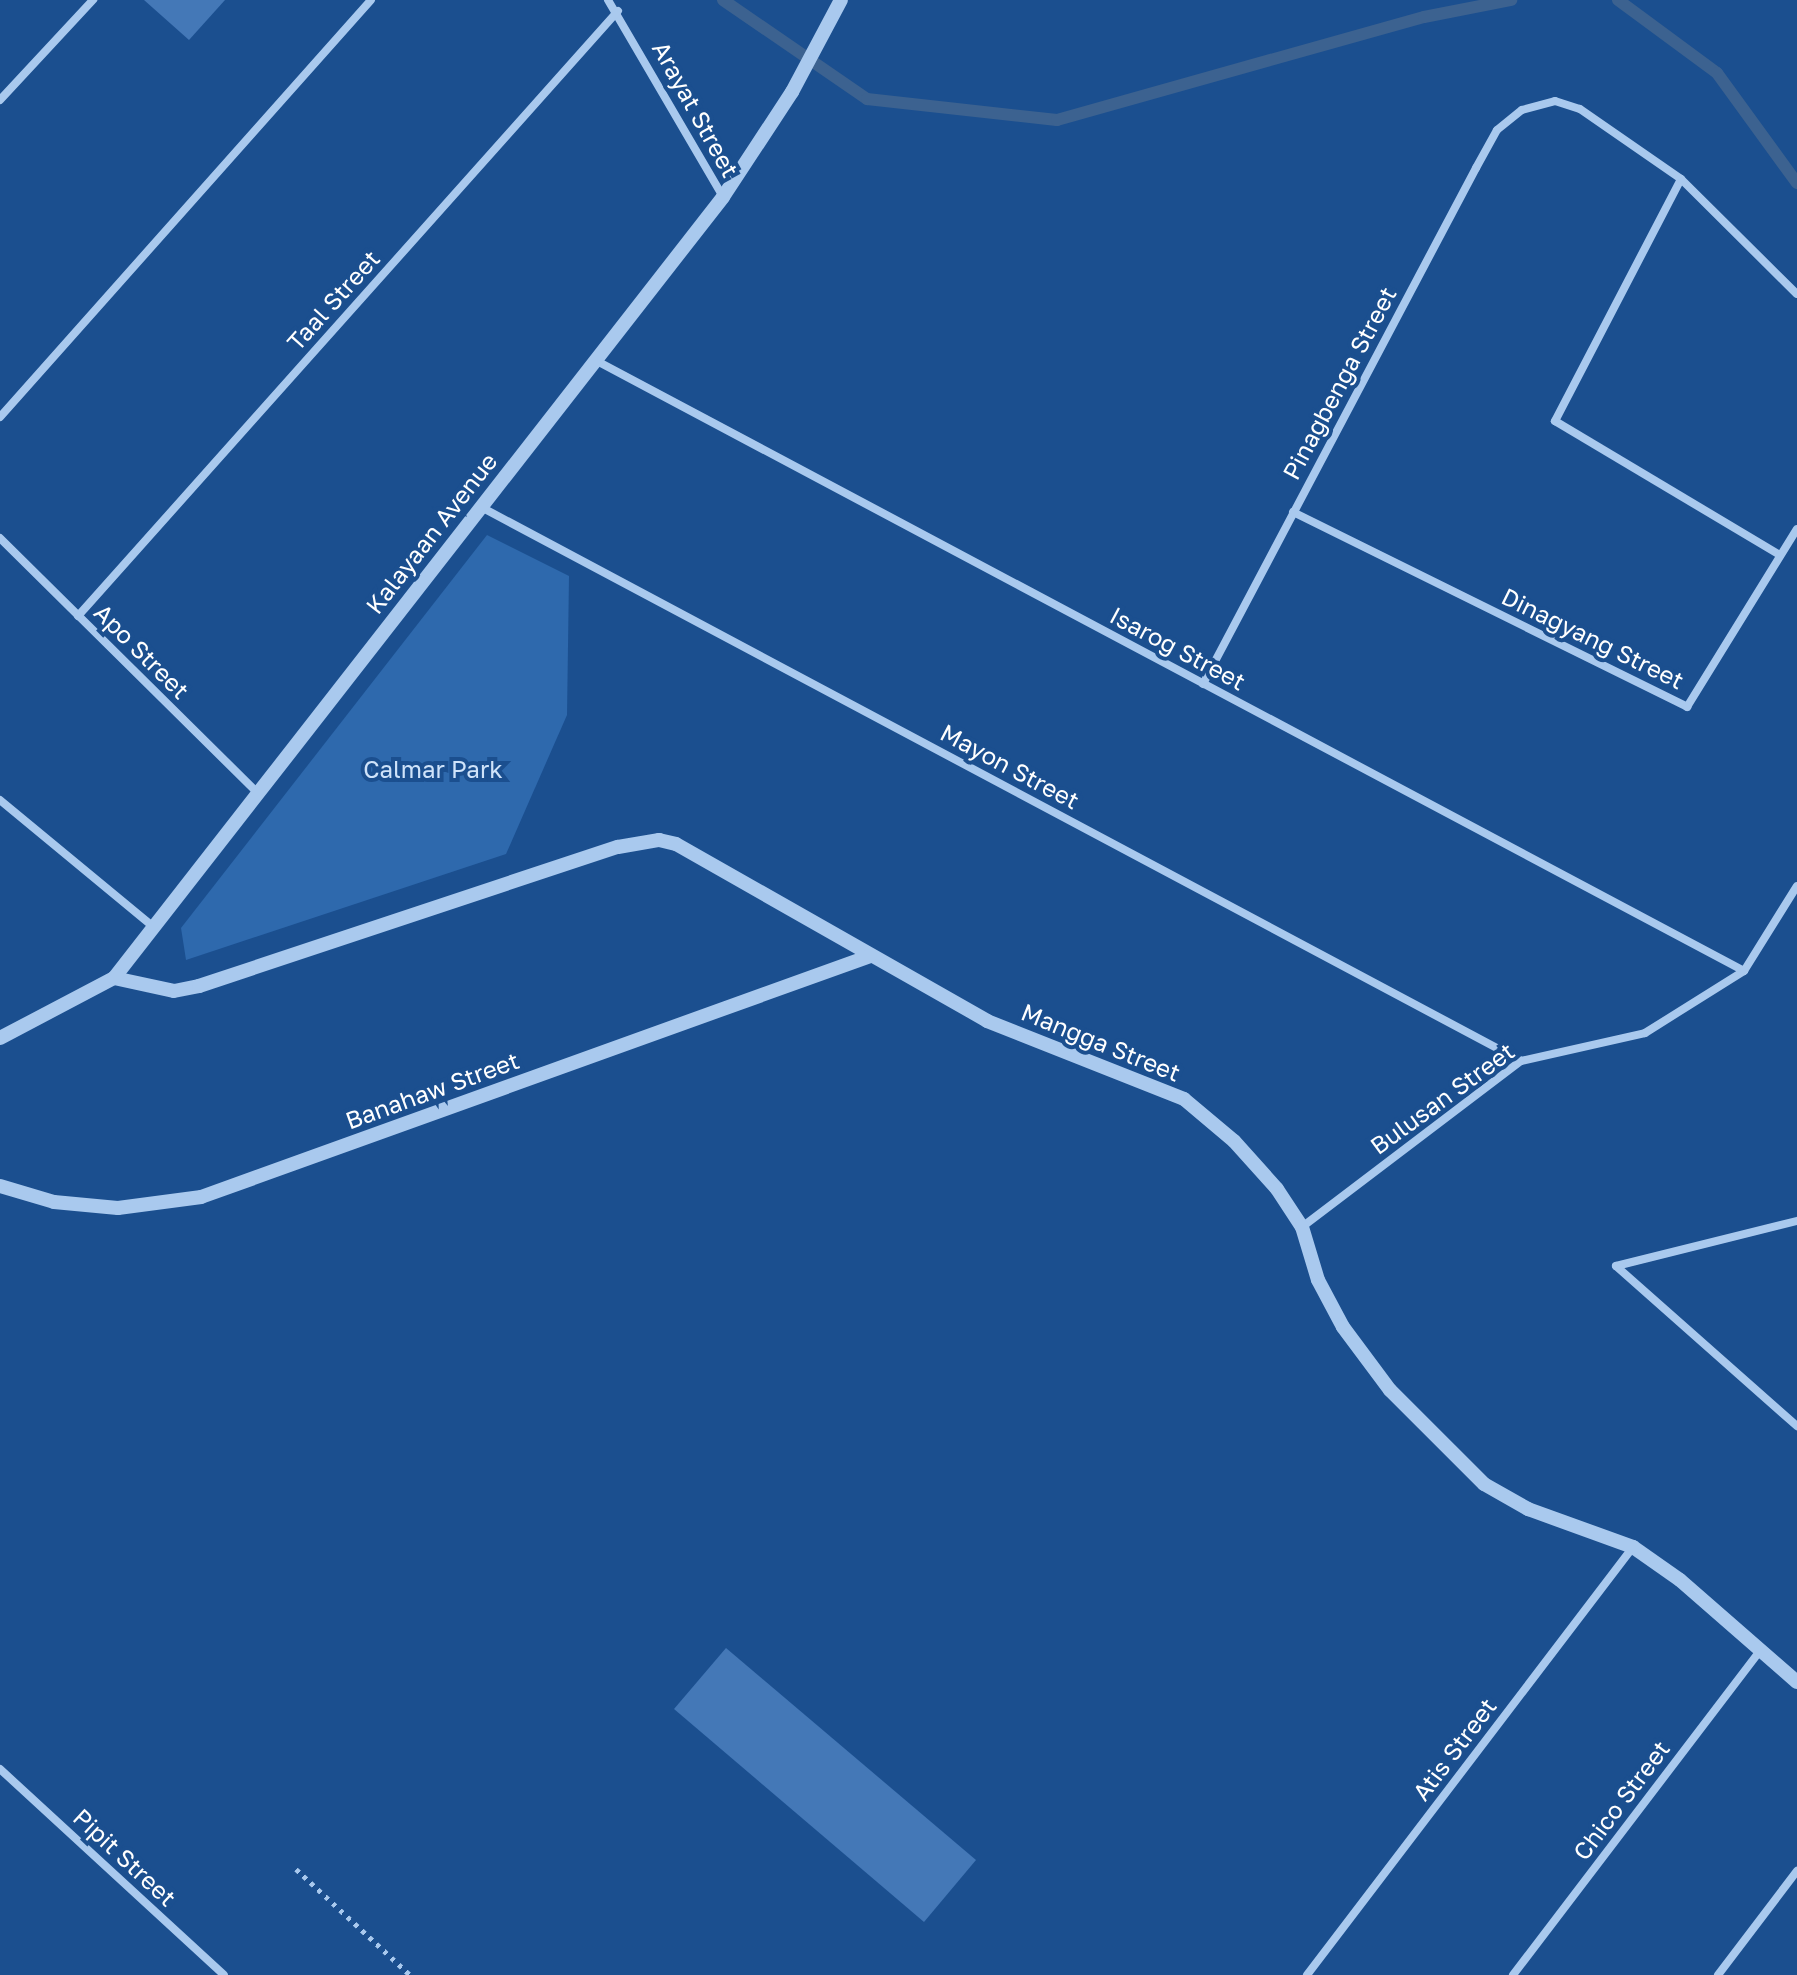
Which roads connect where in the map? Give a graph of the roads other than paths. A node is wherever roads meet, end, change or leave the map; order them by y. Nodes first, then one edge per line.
1 (93, 0) edge
2 (371, 0) edge
3 (608, 0) edge
4 (841, 0) edge
5 (618, 11) junction
6 (0, 100) edge
7 (1681, 179) junction
8 (723, 197) junction
9 (1797, 294) edge
10 (595, 360) junction
11 (0, 417) edge
12 (480, 506) junction
13 (1293, 512) junction
14 (1797, 529) edge
15 (0, 538) edge
16 (1780, 555) junction
17 (78, 616) junction
18 (1203, 684) junction
19 (256, 791) junction
20 (0, 800) edge
21 (1797, 886) edge
22 (151, 925) junction
23 (870, 956) junction
24 (1744, 971) junction
25 (114, 978) junction
26 (0, 1038) edge
27 (1521, 1061) junction
28 (0, 1186) edge
29 (1797, 1221) edge
30 (1302, 1227) junction
31 (1797, 1426) edge
32 (1633, 1547) junction
33 (1761, 1649) junction
34 (1797, 1682) edge
35 (0, 1769) edge
36 (1797, 1871) edge
37 (224, 1975) edge
38 (1307, 1975) edge
39 (1513, 1975) edge
40 (1718, 1975) edge

1 - 6 street
2 - 11 street
3 - 5 street, Arayat Street
4 - 8 street, Kalayaan Avenue
5 - 8 street, Arayat Street
5 - 17 street, Taal Street
7 - 9 street
7 - 13 street, Pinagbenga Street
7 - 16 street
8 - 10 street, Kalayaan Avenue
10 - 12 street, Kalayaan Avenue
10 - 18 street, Isarog Street
12 - 19 street, Kalayaan Avenue
12 - 27 street, Mayon Street
13 - 16 street, Dinagyang Street
13 - 18 street, Pinagbenga Street
14 - 16 street, Dinagyang Street
15 - 17 street, Apo Street
17 - 19 street, Apo Street
18 - 24 street, Isarog Street
19 - 22 street, Kalayaan Avenue
20 - 22 street
21 - 24 street, Bulusan Street
22 - 25 street, Kalayaan Avenue
23 - 25 street, Mangga Street
23 - 28 street, Banahaw Street
23 - 30 street, Mangga Street
24 - 27 street, Bulusan Street
25 - 26 street, Kalayaan Avenue
27 - 30 street, Bulusan Street
29 - 31 street
30 - 32 street, Mangga Street
32 - 33 street, Mangga Street
32 - 38 street, Atis Street
33 - 34 street, Mangga Street
33 - 39 street, Chico Street
35 - 37 street, Pipit Street
36 - 40 street

